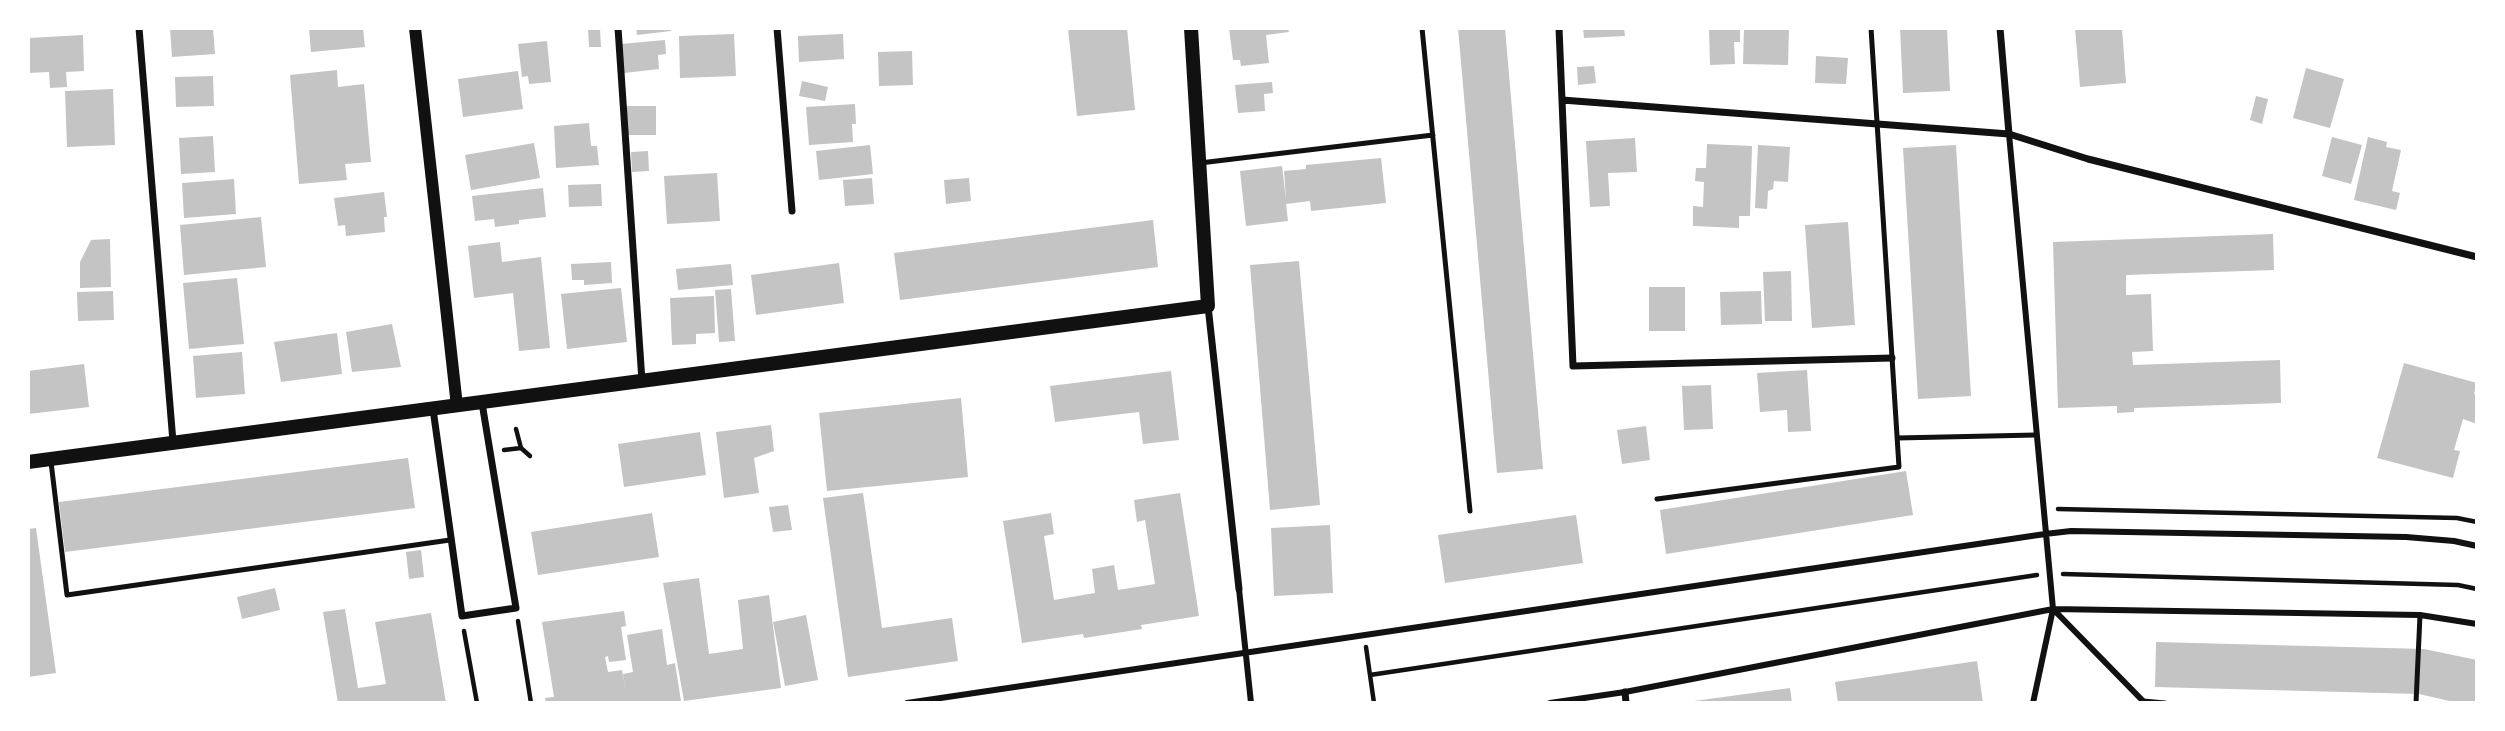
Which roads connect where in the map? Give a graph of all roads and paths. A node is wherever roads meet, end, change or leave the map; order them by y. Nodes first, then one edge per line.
1 (139, 28) edge
2 (415, 28) edge
3 (618, 28) edge
4 (777, 28) edge
5 (1191, 28) edge
6 (1422, 28) edge
7 (1559, 28) edge
8 (1871, 28) edge
9 (2000, 28) edge
10 (1562, 100) junction
11 (1877, 124) junction
12 (2009, 134) junction
13 (1433, 135) junction
14 (1199, 163) junction
15 (792, 211) dead end
16 (2477, 257) edge
17 (1208, 306) junction
18 (1892, 358) junction
19 (642, 381) junction
20 (482, 403) junction
21 (457, 406) junction
22 (433, 409) junction
23 (516, 429) dead end
24 (2036, 435) junction
25 (1897, 438) junction
26 (173, 443) junction
27 (521, 448) junction
28 (504, 450) dead end
29 (530, 456) dead end
30 (50, 460) junction
31 (28, 462) edge
32 (1657, 499) dead end
33 (2043, 509) junction
34 (1470, 510) dead end
35 (2477, 523) edge
36 (2045, 534) junction
37 (450, 540) junction
38 (2477, 546) edge
39 (2049, 574) junction
40 (1239, 589) joint
41 (2477, 589) edge
42 (516, 608) junction
43 (2053, 609) junction
44 (2420, 615) junction
45 (462, 616) junction
46 (2477, 624) edge
47 (1364, 636) junction
48 (1246, 654) junction
49 (1370, 675) junction
50 (1625, 692) junction
51 (2143, 701) joint
52 (477, 703) edge
53 (531, 703) edge
54 (907, 703) edge
55 (1251, 703) edge
56 (1374, 703) edge
57 (1550, 703) edge
58 (1626, 703) edge
59 (2033, 703) edge
60 (2165, 703) edge
61 (2416, 703) edge

1 - 26 street
2 - 21 street
3 - 19 street
4 - 15 street
5 - 14 main road
6 - 13 lane
7 - 10 street
8 - 11 lane
9 - 12 street
10 - 11 street
10 - 18 street
11 - 12 street
11 - 18 lane
12 - 16 street
12 - 24 street
13 - 14 lane
13 - 34 lane
14 - 17 main road
17 - 19 main road
17 - 40 street
18 - 25 lane
19 - 20 main road
20 - 21 main road
20 - 42 street
21 - 22 main road
22 - 26 main road
22 - 37 street
23 - 27 path
24 - 25 lane
24 - 33 street
25 - 32 lane
26 - 30 main road
27 - 28 path
27 - 29 path
30 - 31 main road
30 - 37 lane
33 - 35 path
33 - 36 street
36 - 38 street
36 - 39 street
36 - 47 street
37 - 45 street
39 - 41 path
39 - 43 street
39 - 49 path
40 - 48 street
42 - 45 street
42 - 53 path
43 - 44 street
43 - 50 street
43 - 51 street
43 - 59 street
44 - 46 street
44 - 61 lane
45 - 52 path
47 - 48 street
47 - 49 path
48 - 54 street
48 - 55 street
49 - 56 path
50 - 57 street
50 - 58 street
51 - 60 lane

